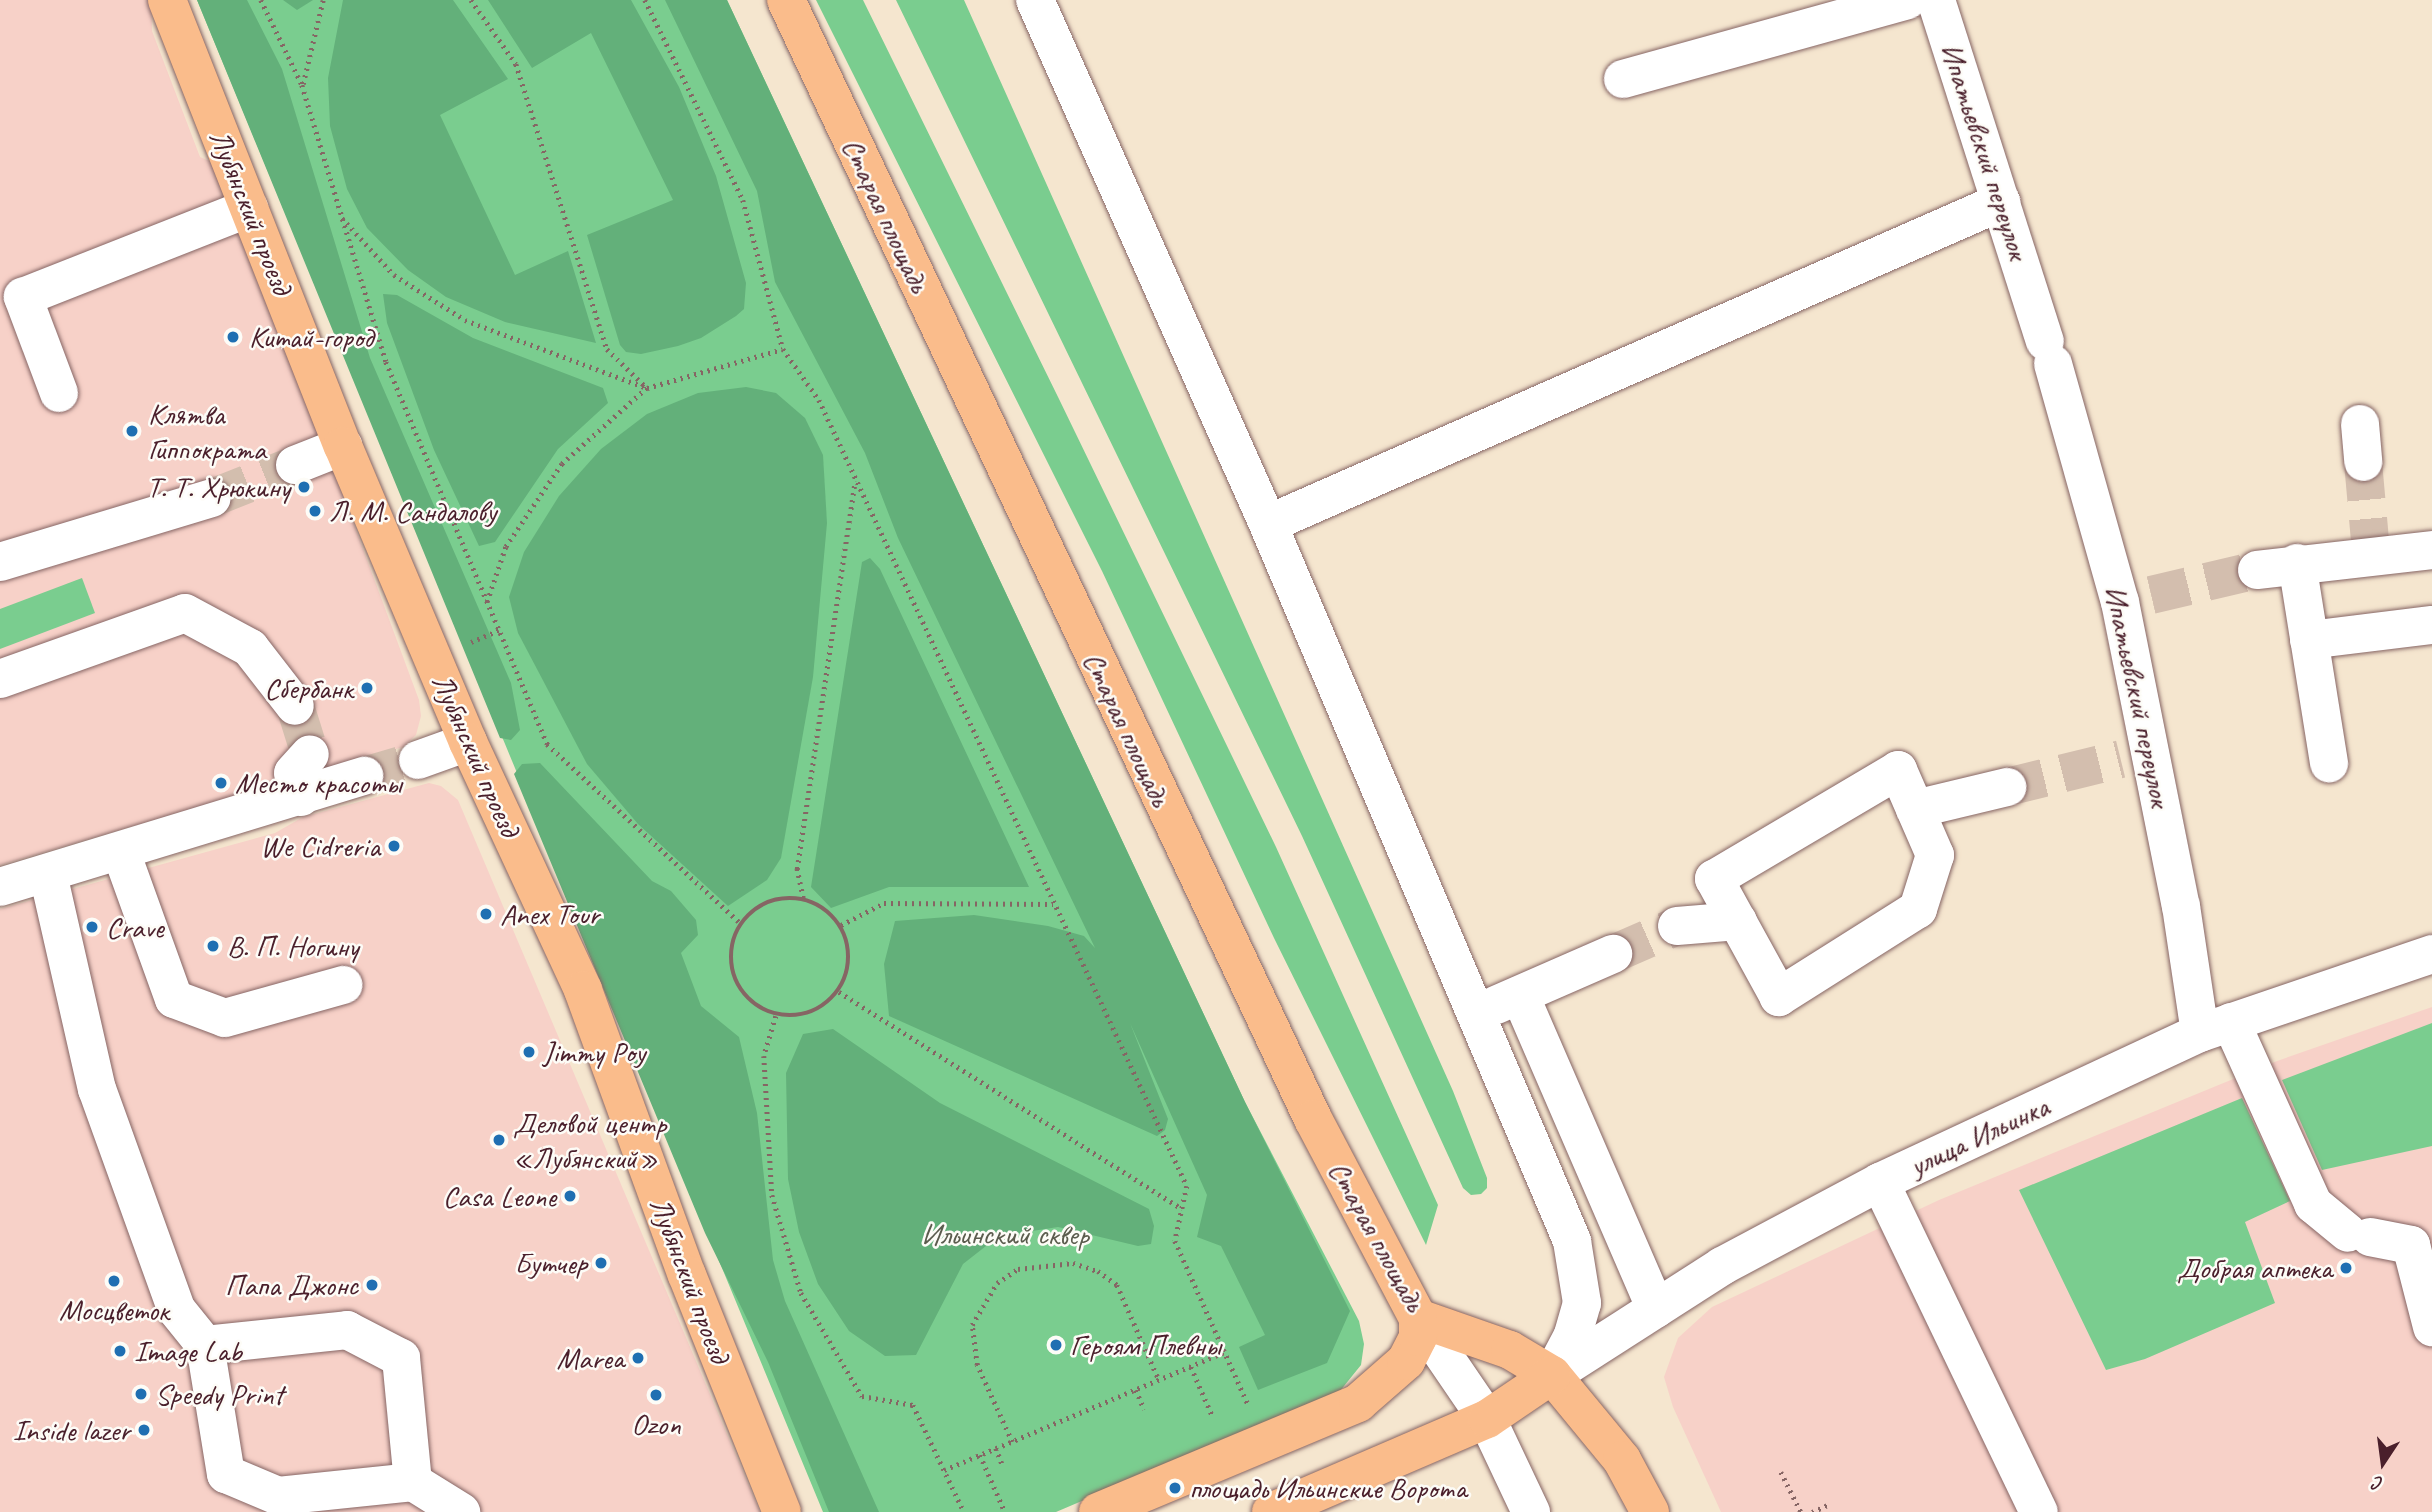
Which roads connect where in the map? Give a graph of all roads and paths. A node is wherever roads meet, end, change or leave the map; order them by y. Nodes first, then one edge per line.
1 (167, 0) edge
2 (261, 0) edge
3 (323, 0) edge
4 (471, 0) edge
5 (645, 0) edge
6 (786, 0) edge
7 (1035, 0) edge
8 (1907, 0) edge
9 (1936, 0) edge
10 (1623, 79) dead end
11 (302, 85) junction
12 (2001, 202) junction
13 (249, 208) junction
14 (339, 215) junction
15 (12, 298) edge
16 (783, 349) junction
17 (647, 388) junction
18 (59, 393) dead end
19 (2360, 424) dead end
20 (343, 446) junction
21 (2363, 462) tunnel mouth
22 (295, 465) tunnel mouth
23 (855, 479) junction
24 (212, 498) tunnel mouth
25 (1268, 524) junction
26 (2432, 550) edge
27 (0, 562) edge
28 (2297, 563) junction
29 (2257, 570) tunnel mouth
30 (487, 603) junction
31 (2432, 625) edge
32 (499, 630) junction
33 (2309, 640) junction
34 (469, 643) dead end
35 (0, 679) edge
36 (295, 706) tunnel mouth
37 (468, 743) junction
38 (310, 754) tunnel mouth
39 (418, 760) tunnel mouth
40 (2329, 763) dead end
41 (365, 776) tunnel mouth
42 (2007, 787) tunnel mouth
43 (301, 797) junction
44 (1915, 809) junction
45 (121, 852) junction
46 (48, 874) junction
47 (0, 887) edge
48 (803, 898) junction
49 (1053, 904) junction
50 (1738, 921) junction
51 (740, 923) junction
52 (841, 925) junction
53 (1677, 926) tunnel mouth
54 (1613, 954) tunnel mouth
55 (2432, 954) edge
56 (343, 985) dead end
57 (839, 992) junction
58 (1520, 995) junction
59 (1475, 1014) junction
60 (776, 1016) junction
61 (2215, 1027) junction
62 (1880, 1182) junction
63 (1181, 1209) junction
64 (1656, 1309) junction
65 (1418, 1318) junction
66 (2432, 1327) edge
67 (205, 1345) junction
68 (1225, 1352) junction
69 (1191, 1367) junction
70 (1552, 1376) junction
71 (1159, 1380) junction
72 (1136, 1390) junction
73 (1144, 1409) dead end
74 (1252, 1413) dead end
75 (1487, 1419) junction
76 (1217, 1428) dead end
77 (1012, 1442) junction
78 (996, 1448) junction
79 (980, 1455) junction
80 (1003, 1466) dead end
81 (944, 1470) junction
82 (1781, 1472) dead end
83 (413, 1482) junction
84 (1828, 1505) dead end
85 (461, 1512) edge
86 (782, 1512) edge
87 (964, 1512) edge
88 (1004, 1512) edge
89 (1098, 1512) edge
90 (1270, 1512) edge
91 (1531, 1512) edge
92 (1650, 1512) edge
93 (1801, 1512) edge
94 (1812, 1512) edge
95 (2039, 1512) edge

1 - 13 main road, Лубянский проезд
2 - 11 path
3 - 11 path
4 - 17 path
5 - 16 path
6 - 65 main road, Старая площадь
7 - 25 street
8 - 10 street
9 - 12 street, Ипатьевский переулок
11 - 14 path
12 - 25 street
12 - 61 street, Ипатьевский переулок
13 - 15 street
13 - 20 main road, Лубянский проезд
14 - 17 path
14 - 30 path
15 - 18 street
16 - 17 path
16 - 23 path
17 - 30 path
19 - 21 street
20 - 22 street
20 - 37 main road, Лубянский проезд
23 - 48 path
23 - 49 path
24 - 27 street
25 - 59 street
26 - 28 street
28 - 29 street
28 - 33 street
30 - 32 path
31 - 33 street
32 - 34 path
32 - 51 path
33 - 40 street
35 - 36 street
37 - 39 street
37 - 86 main road, Лубянский проезд
38 - 43 street
41 - 43 street
42 - 44 street
43 - 45 street
44 - 50 street
44 - 50 street
45 - 46 street
45 - 56 street
46 - 47 street
46 - 67 street
48 - 51 path
48 - 52 path
49 - 52 path
49 - 63 path
50 - 53 street
51 - 60 path
52 - 57 path
54 - 58 street
55 - 61 street, улица Ильинка
57 - 60 path
57 - 63 path
58 - 59 street
58 - 64 street
59 - 70 street
60 - 81 path
61 - 62 street, улица Ильинка
61 - 66 street, Ипатьевский переулок
62 - 64 street, улица Ильинка
62 - 95 street
63 - 68 path
64 - 70 street, улица Ильинка
65 - 70 main road, Старая площадь
65 - 75 street
65 - 89 main road
67 - 83 street
67 - 83 street
68 - 69 path
68 - 74 path
69 - 71 path
69 - 76 path
70 - 75 main road
70 - 92 main road, Старая площадь
71 - 72 path
71 - 77 path
72 - 73 path
72 - 77 path
75 - 90 main road
75 - 91 street
77 - 78 path
78 - 79 path
78 - 80 path
79 - 81 path
79 - 88 path
81 - 87 path
82 - 93 path
83 - 85 street
84 - 94 path

